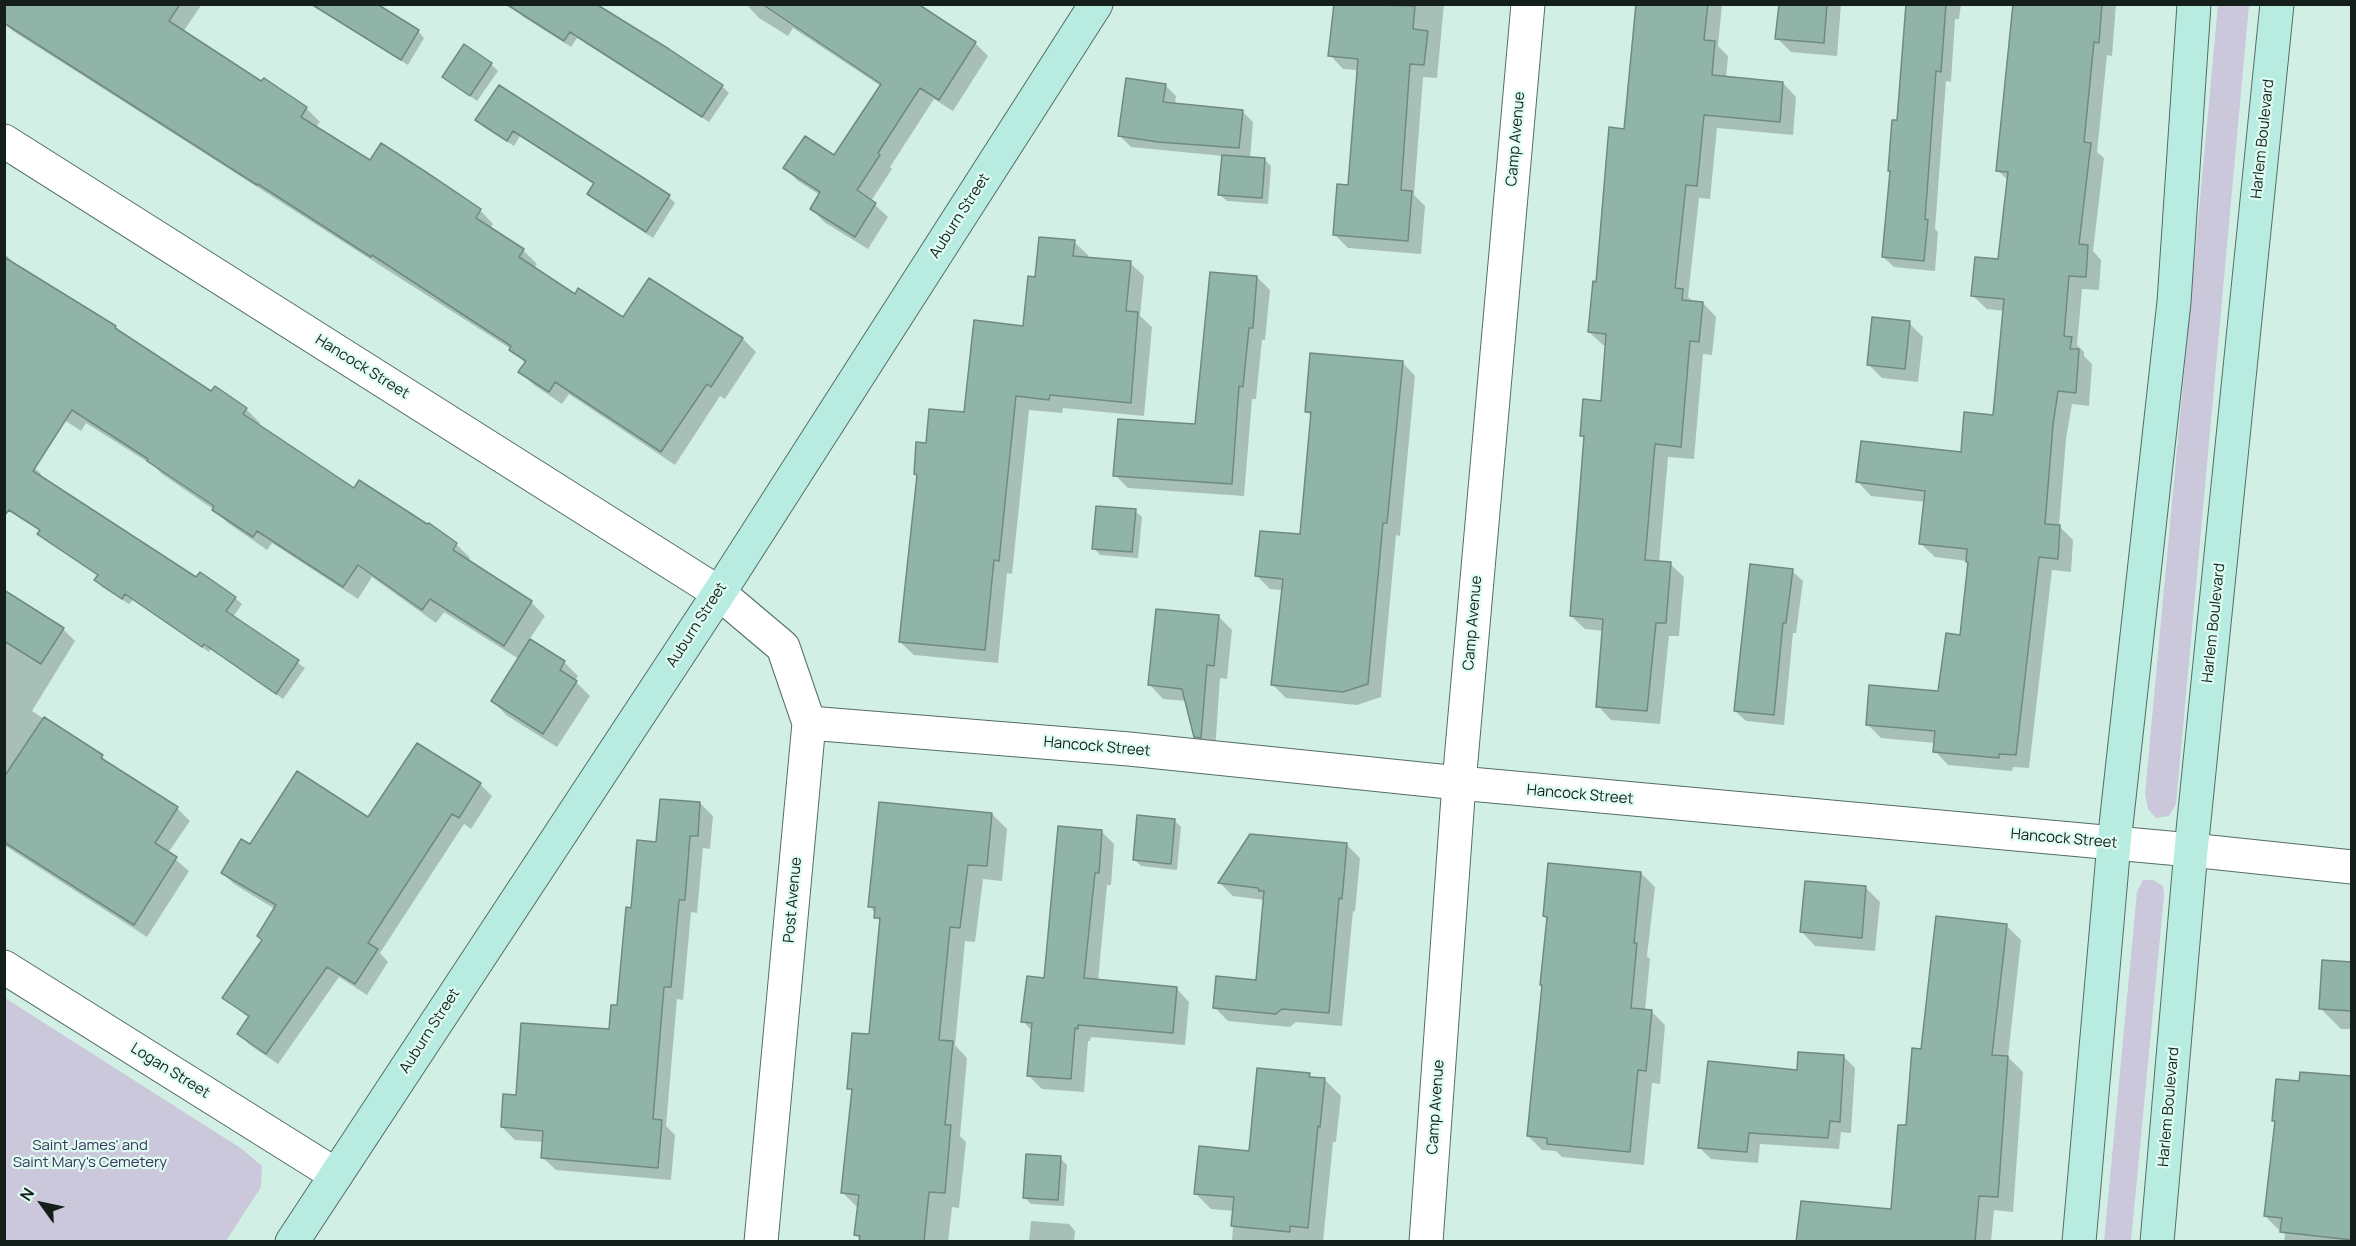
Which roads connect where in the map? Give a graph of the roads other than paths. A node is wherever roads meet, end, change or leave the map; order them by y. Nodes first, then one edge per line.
1 (1096, 4) edge
2 (1528, 4) edge
3 (2194, 4) edge
4 (2277, 4) edge
5 (4, 141) edge
6 (719, 592) junction
7 (809, 723) junction
8 (1459, 783) junction
9 (2114, 843) junction
10 (2191, 850) junction
11 (2352, 867) edge
12 (4, 967) edge
13 (336, 1175) junction
14 (292, 1242) edge
15 (761, 1242) edge
16 (1426, 1242) edge
17 (2079, 1242) edge
18 (2157, 1242) edge

1 - 6 street, Auburn Street
2 - 8 street, Camp Avenue
3 - 9 street
4 - 10 street, Harlem Boulevard
5 - 6 street, Hancock Street
6 - 7 street, Post Avenue
6 - 13 street, Auburn Street
7 - 8 street, Hancock Street
7 - 15 street, Post Avenue
8 - 9 street, Hancock Street
8 - 16 street, Camp Avenue
9 - 10 street, Hancock Street
9 - 17 street
10 - 11 street, Hancock Street
10 - 18 street, Harlem Boulevard
12 - 13 street, Logan Street
13 - 14 street, Auburn Street

